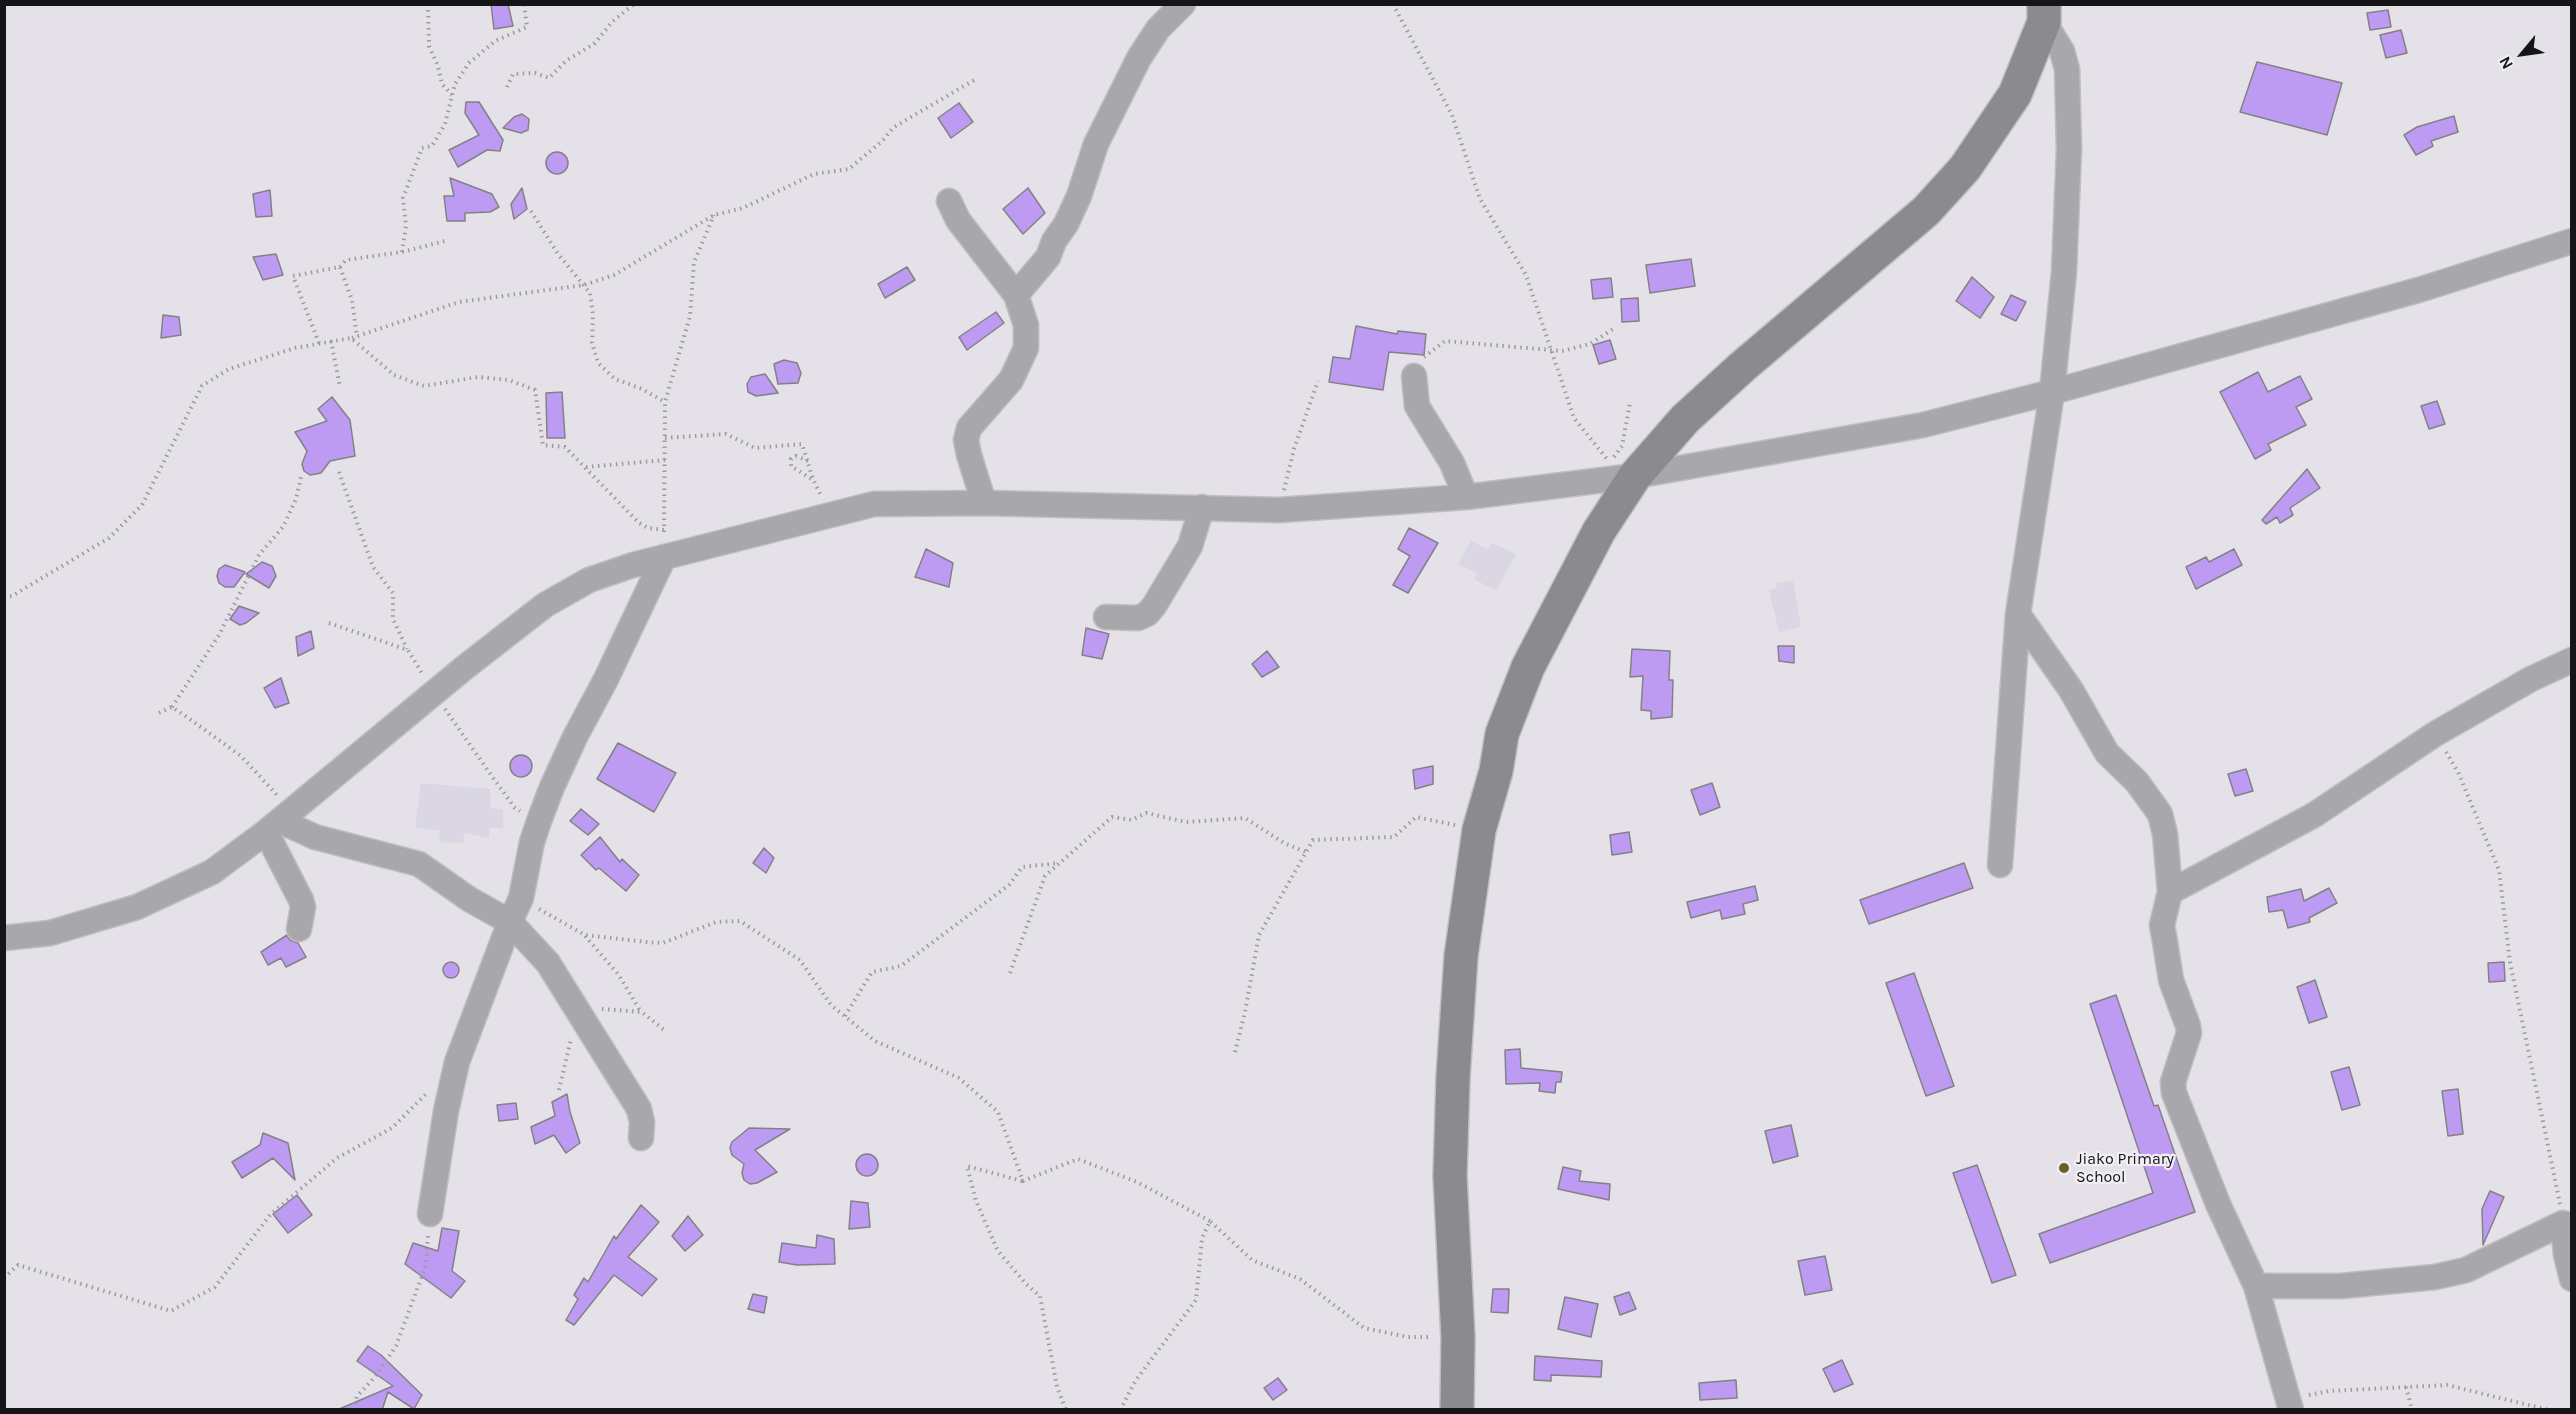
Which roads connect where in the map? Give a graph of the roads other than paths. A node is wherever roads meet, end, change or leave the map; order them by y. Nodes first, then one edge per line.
1 (1183, 4) edge
2 (2044, 13) edge
3 (950, 201) dead end
4 (2571, 241) edge
5 (1016, 295) junction
6 (1414, 376) road end
7 (2052, 392) junction
8 (1635, 476) junction
9 (1466, 497) junction
10 (984, 503) junction
11 (1202, 507) junction
12 (664, 557) junction
13 (2018, 614) junction
14 (1106, 617) dead end
15 (2571, 660) edge
16 (279, 822) junction
17 (2001, 865) dead end
18 (2170, 892) junction
19 (510, 922) junction
20 (299, 929) dead end
21 (4, 938) edge
22 (641, 1138) dead end
23 (430, 1214) road end
24 (2571, 1280) edge
25 (2256, 1286) junction
26 (2288, 1405) edge
27 (1457, 1410) edge

1 - 5 street
2 - 7 street
2 - 8 street
3 - 5 street
4 - 7 street
5 - 10 street
6 - 9 street
7 - 8 street
7 - 13 street
8 - 9 street
8 - 27 street
9 - 11 street
10 - 11 street
10 - 12 street
11 - 14 street
12 - 16 street
12 - 19 street
13 - 17 street
13 - 18 street
15 - 18 street
16 - 19 street
16 - 20 street
16 - 21 street
18 - 25 street
19 - 22 street
19 - 23 street
24 - 25 street
25 - 26 street

